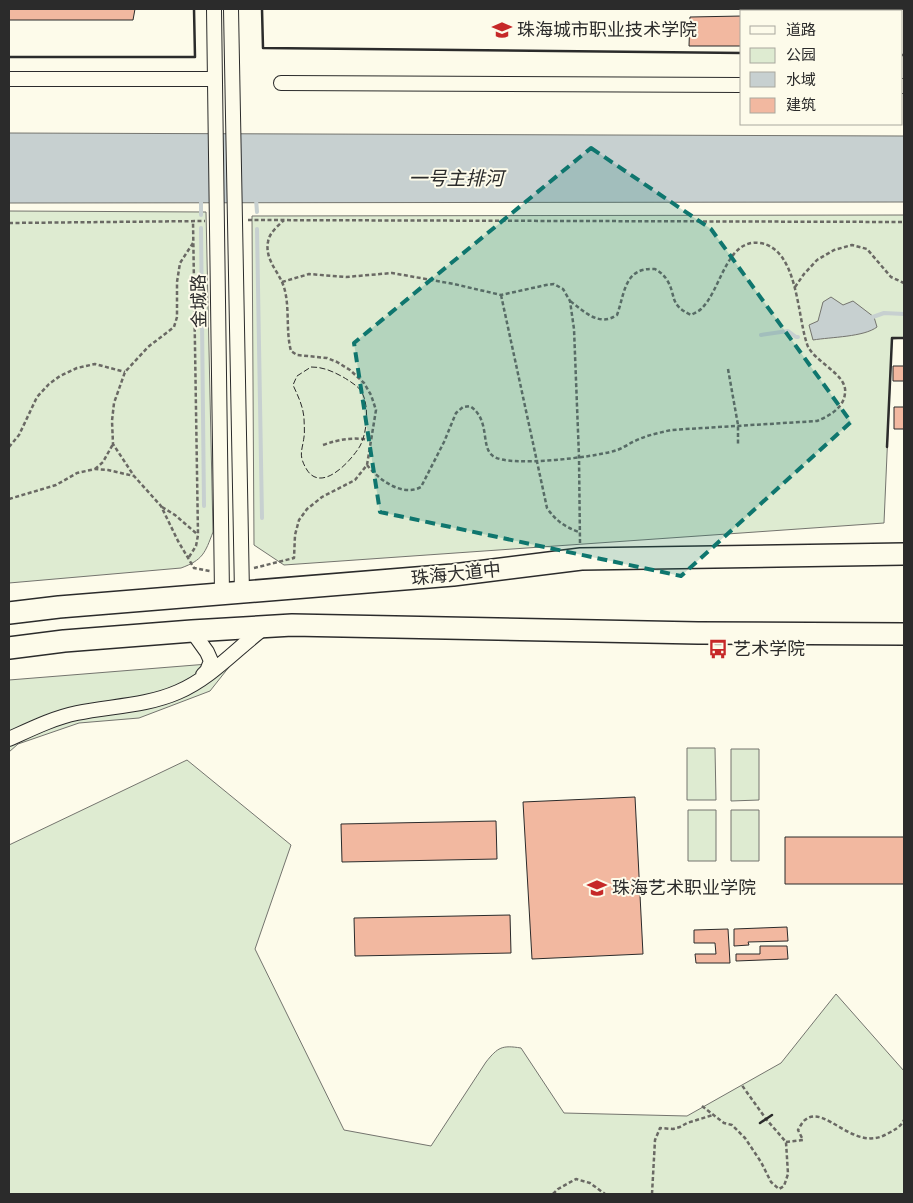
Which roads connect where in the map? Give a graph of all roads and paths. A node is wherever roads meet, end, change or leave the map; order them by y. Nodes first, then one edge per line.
1 (214, 9) edge
2 (231, 9) edge
3 (9, 78) edge
4 (215, 79) junction
5 (281, 83) dead end
6 (740, 85) edge
7 (215, 95) junction
8 (233, 95) junction
9 (236, 220) junction
10 (284, 220) junction
11 (193, 221) junction
12 (217, 221) junction
13 (904, 222) edge
14 (9, 223) edge
15 (193, 244) junction
16 (193, 252) junction
17 (185, 255) junction
18 (282, 282) junction
19 (904, 283) edge
20 (794, 288) junction
21 (501, 296) junction
22 (570, 301) junction
23 (728, 369) dead end
24 (125, 372) junction
25 (738, 425) junction
26 (370, 440) junction
27 (113, 444) junction
28 (323, 445) dead end
29 (738, 446) dead end
30 (9, 447) edge
31 (579, 457) junction
32 (537, 461) junction
33 (367, 465) junction
34 (95, 469) junction
35 (134, 476) junction
36 (9, 499) edge
37 (161, 506) junction
38 (580, 533) junction
39 (198, 534) junction
40 (904, 554) edge
41 (189, 558) junction
42 (581, 559) junction
43 (194, 568) dead end
44 (242, 572) junction
45 (232, 593) junction
46 (9, 613) edge
47 (265, 626) junction
48 (192, 631) junction
49 (904, 634) edge
50 (9, 648) edge
51 (200, 680) junction
52 (9, 738) edge
53 (741, 1084) dead end
54 (702, 1106) dead end
55 (713, 1115) junction
56 (904, 1120) edge
57 (786, 1142) junction
58 (553, 1194) edge
59 (606, 1194) edge
60 (652, 1194) edge

1 - 4 street, 金城路
2 - 8 street
3 - 4 street
4 - 7 street, 金城路
5 - 6 street
7 - 8 street
7 - 12 street, 金城路
8 - 9 street
9 - 10 path
9 - 44 street
10 - 13 path
10 - 18 path
11 - 12 path
11 - 14 path
11 - 15 path
12 - 45 street, 金城路
15 - 16 path
15 - 17 path
16 - 17 path
16 - 39 path
17 - 24 path
18 - 21 path
18 - 26 path
19 - 20 path
20 - 22 path
20 - 25 path
21 - 22 path
21 - 32 path
22 - 31 path
23 - 25 path
24 - 27 path
24 - 30 path
25 - 29 path
25 - 31 path
26 - 28 path
26 - 33 path
27 - 34 path
27 - 35 path
31 - 32 path
31 - 38 path
32 - 33 path
32 - 38 path
33 - 44 path
34 - 35 path
34 - 36 path
35 - 37 path
37 - 39 path
37 - 41 path
38 - 42 path
39 - 41 path
40 - 42 highway, 珠海大道中
41 - 43 path
42 - 45 highway, 珠海大道中
44 - 45 street
45 - 46 highway, 珠海大道中
47 - 48 highway
47 - 49 highway
47 - 51 street
48 - 50 highway
48 - 51 street
51 - 52 street
53 - 57 path
54 - 55 path
55 - 57 path
55 - 60 path
56 - 57 path
58 - 59 path

